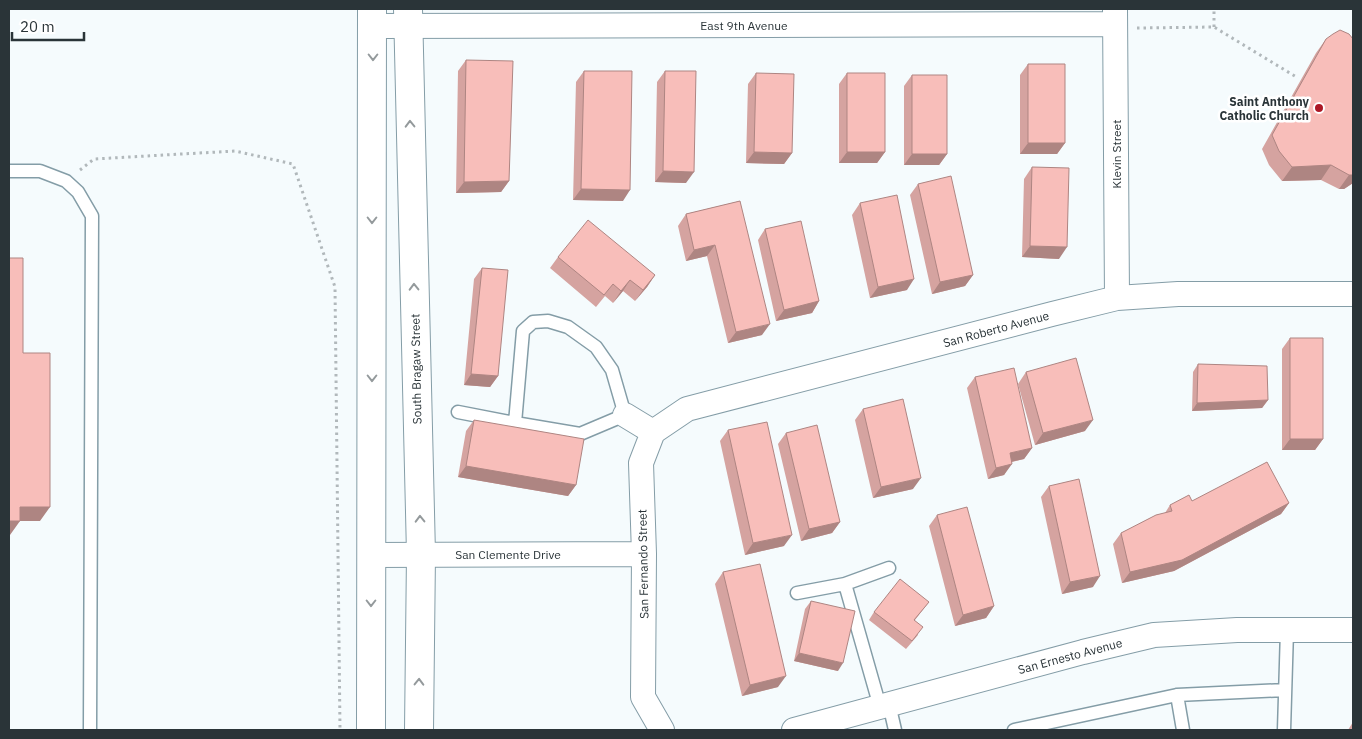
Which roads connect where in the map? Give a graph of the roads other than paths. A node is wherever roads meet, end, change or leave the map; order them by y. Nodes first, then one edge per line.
1 (373, 17) edge
2 (408, 17) edge
3 (1115, 17) edge
4 (9, 171) edge
5 (1353, 294) edge
6 (1117, 298) junction
7 (458, 412) dead end
8 (625, 415) junction
9 (515, 424) junction
10 (653, 432) junction
11 (421, 554) junction
12 (644, 554) junction
13 (371, 555) junction
14 (889, 568) dead end
15 (846, 584) junction
16 (797, 593) dead end
17 (1287, 630) junction
18 (1353, 630) edge
19 (1285, 690) junction
20 (1177, 696) junction
21 (885, 706) junction
22 (660, 729) edge
23 (90, 730) edge
24 (371, 730) edge
25 (419, 730) edge
26 (794, 730) edge
27 (895, 730) edge
28 (1014, 730) edge
29 (1183, 730) edge
30 (1284, 730) edge

1 - 2 street, East 9th Avenue
1 -> 13 main road
2 - 3 street, East 9th Avenue
11 -> 2 main road, South Bragaw Street
3 - 6 street, Klevin Street
4 - 23 lane
5 - 6 street, San Roberto Avenue
6 - 10 street, San Roberto Avenue
7 - 9 lane
8 - 9 lane
8 - 9 lane
8 - 10 street
10 - 12 street, San Fernando Street
11 - 12 street, San Clemente Drive
11 - 13 street, San Clemente Drive
25 -> 11 main road, South Bragaw Street
12 - 22 street, San Fernando Street
13 -> 24 main road
14 - 15 lane
15 - 16 lane
15 - 21 lane
17 - 18 street, San Ernesto Avenue
17 - 19 lane
17 - 21 street, San Ernesto Avenue
19 - 20 lane
19 - 30 lane
20 - 28 lane
20 - 29 lane
21 - 26 street, San Ernesto Avenue
21 - 27 lane

